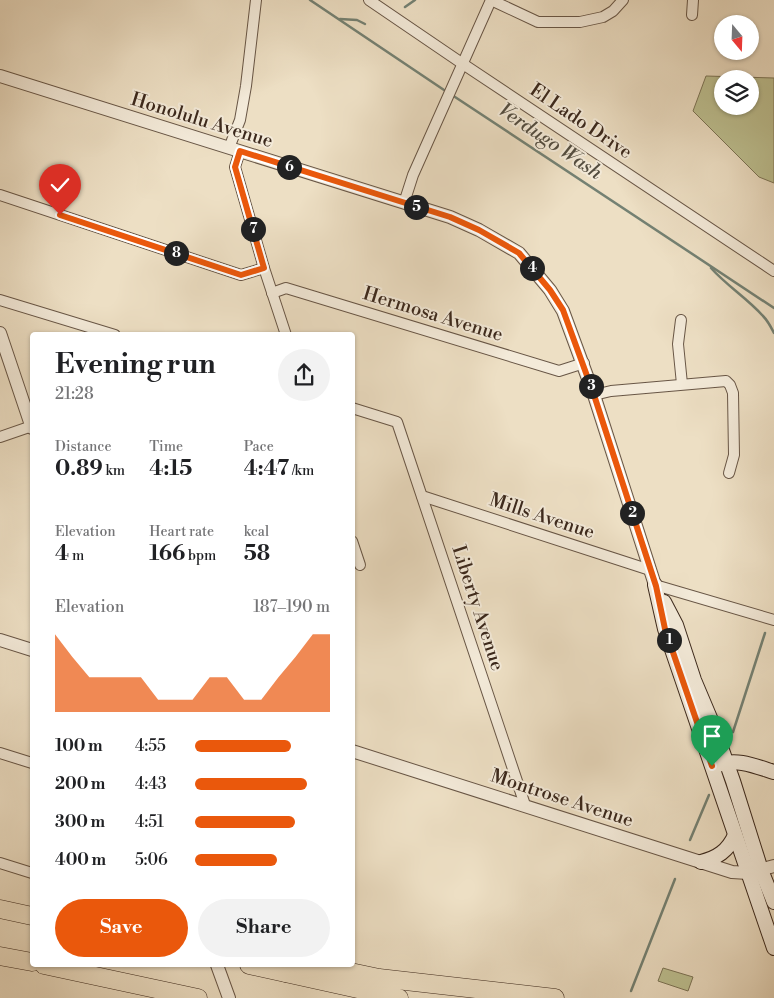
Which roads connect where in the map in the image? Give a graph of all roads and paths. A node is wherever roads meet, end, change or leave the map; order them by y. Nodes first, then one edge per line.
1 (256, 0) edge
2 (369, 0) edge
3 (491, 0) edge
4 (624, 0) edge
5 (692, 0) edge
6 (692, 15) dead end
7 (462, 64) junction
8 (0, 76) edge
9 (235, 149) junction
10 (0, 195) edge
11 (404, 203) junction
12 (264, 268) junction
13 (774, 271) edge
14 (272, 293) junction
15 (0, 300) edge
16 (681, 320) dead end
17 (105, 332) edge
18 (285, 332) edge
19 (0, 333) edge
20 (4, 354) edge
21 (584, 363) junction
22 (682, 384) junction
23 (594, 395) junction
24 (355, 409) edge
25 (30, 422) edge
26 (30, 428) edge
27 (0, 437) edge
28 (729, 473) dead end
29 (422, 496) junction
30 (355, 549) edge
31 (360, 565) dead end
32 (650, 570) junction
33 (656, 586) junction
34 (774, 620) edge
35 (0, 640) edge
36 (30, 649) edge
37 (355, 752) edge
38 (0, 753) edge
39 (30, 762) edge
40 (726, 762) junction
41 (712, 766) junction
42 (774, 772) edge
43 (525, 806) junction
44 (735, 836) junction
45 (701, 862) junction
46 (0, 863) edge
47 (761, 870) edge
48 (30, 872) edge
49 (774, 902) edge
50 (0, 909) edge
51 (30, 916) edge
52 (774, 948) edge
53 (0, 956) edge
54 (30, 962) edge
55 (53, 967) edge
56 (218, 967) edge
57 (258, 967) edge
58 (286, 973) junction
59 (198, 998) edge
60 (228, 998) edge
61 (399, 998) edge
62 (555, 998) edge

1 - 9 street
2 - 7 street, El Lado Drive
3 - 4 street
3 - 7 street
5 - 6 street
7 - 11 street
7 - 13 street, El Lado Drive
8 - 9 street, Honolulu Avenue
9 - 11 street, Honolulu Avenue
9 - 12 street
10 - 12 street
11 - 21 street, Honolulu Avenue
12 - 14 street
14 - 18 street
14 - 21 street, Hermosa Avenue
15 - 17 street
16 - 22 street
19 - 20 street
20 - 25 street
21 - 23 street, Honolulu Avenue
22 - 23 street
22 - 28 street
23 - 32 street, Honolulu Avenue
24 - 29 street, Liberty Avenue
26 - 27 street
29 - 32 street, Mills Avenue
29 - 43 street, Liberty Avenue
30 - 31 street
32 - 33 street, Honolulu Avenue
33 - 34 street
33 - 40 main road
33 - 41 main road
35 - 36 street
37 - 43 street, Montrose Avenue
38 - 39 street
40 - 41 main road
40 - 42 main road
40 - 47 main road
41 - 44 main road
43 - 45 street, Montrose Avenue
44 - 45 main road
44 - 47 main road
45 - 47 street, Montrose Avenue
46 - 48 street
47 - 49 main road
47 - 52 main road
50 - 51 highway
53 - 54 highway
55 - 59 highway
56 - 60 street
57 - 58 highway
58 - 61 highway
58 - 62 highway

